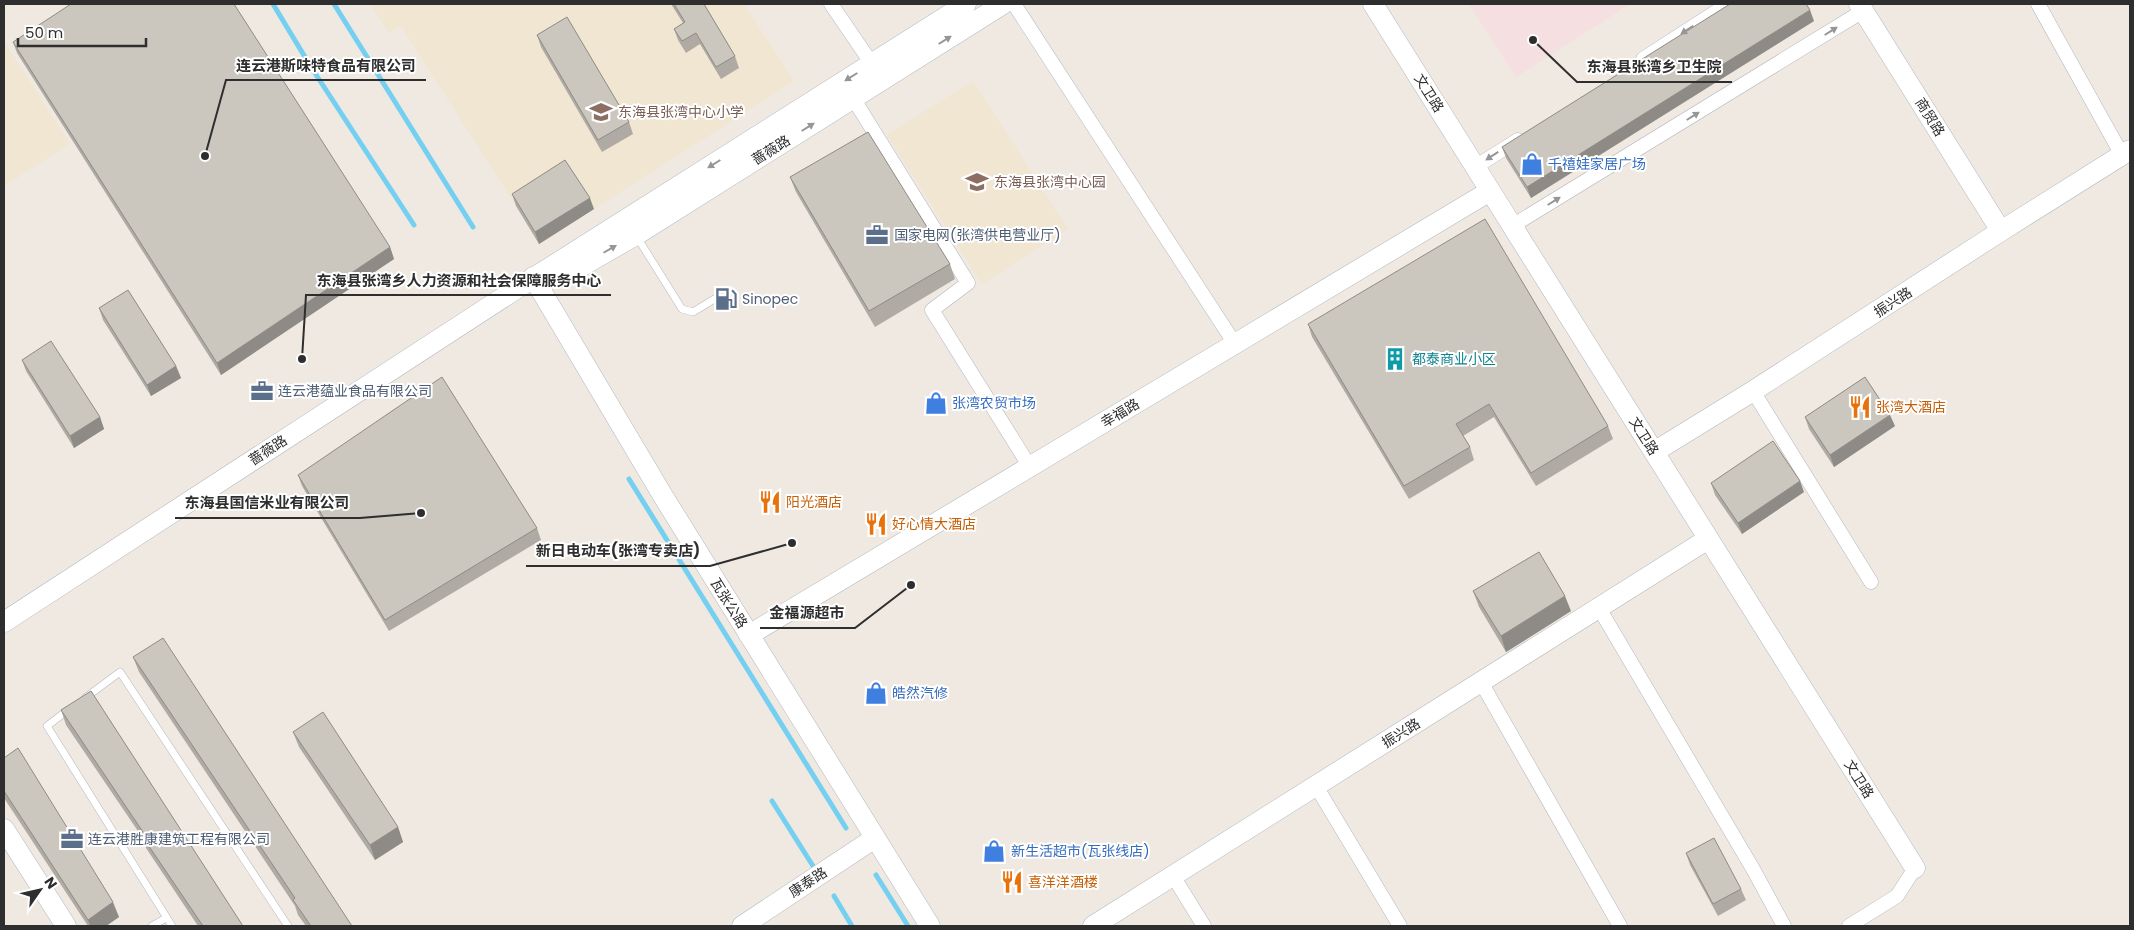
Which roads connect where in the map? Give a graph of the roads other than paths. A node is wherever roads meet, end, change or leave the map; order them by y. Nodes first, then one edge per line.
1 (831, 4) edge
2 (966, 4) edge
3 (1002, 4) edge
4 (1014, 4) edge
5 (1373, 4) edge
6 (1728, 4) edge
7 (2038, 4) edge
8 (1861, 7) edge
9 (872, 64) junction
10 (1628, 68) edge
11 (853, 98) junction
12 (1528, 133) edge
13 (2126, 152) edge
14 (1475, 167) junction
15 (1490, 191) junction
16 (1512, 226) junction
17 (2001, 231) junction
18 (636, 235) junction
19 (533, 277) junction
20 (716, 298) dead end
21 (1235, 344) junction
22 (1753, 391) junction
23 (1654, 452) junction
24 (1030, 467) junction
25 (1708, 539) junction
26 (1871, 582) dead end
27 (1599, 608) junction
28 (4, 622) edge
29 (749, 635) junction
30 (1481, 682) junction
31 (1316, 786) junction
32 (4, 829) edge
33 (875, 838) junction
34 (1915, 868) joint
35 (1173, 876) junction
36 (166, 918) junction
37 (66, 926) edge
38 (152, 926) edge
39 (172, 926) edge
40 (288, 926) edge
41 (742, 926) edge
42 (930, 926) edge
43 (1093, 926) edge
44 (1204, 926) edge
45 (1400, 926) edge
46 (1620, 926) edge
47 (1784, 926) edge
48 (1849, 926) edge

1 - 9 street
2 - 9 street, 蔷薇路
11 -> 3 street, 蔷薇路
4 - 21 street
5 - 14 street, 文卫路
6 -> 10 street
7 - 13 street
16 -> 8 street
8 - 17 street, 商贸路
9 -> 19 street, 蔷薇路
18 -> 11 street, 蔷薇路
11 - 24 street
12 -> 14 street
13 - 17 street, 振兴路
14 - 15 street, 文卫路
15 - 16 street, 文卫路
15 - 21 street, 幸福路
16 - 23 street, 文卫路
17 - 22 street, 振兴路
19 -> 18 street, 蔷薇路
18 - 20 lane
19 - 28 street, 蔷薇路
19 - 29 street, 瓦张公路
21 - 24 street, 幸福路
22 - 23 street, 振兴路
22 - 26 street
23 - 25 street, 文卫路
24 - 29 street, 幸福路
25 - 27 street, 振兴路
25 - 34 street, 文卫路
27 - 30 street, 振兴路
27 - 47 street
29 - 33 street, 瓦张公路
30 - 31 street, 振兴路
30 - 46 street
31 - 35 street, 振兴路
31 - 45 street
32 - 37 street
33 - 41 street, 康泰路
33 - 42 street, 瓦张公路
34 - 48 street
35 - 43 street, 振兴路
35 - 44 street
36 - 38 lane
36 - 39 lane
36 - 40 lane

